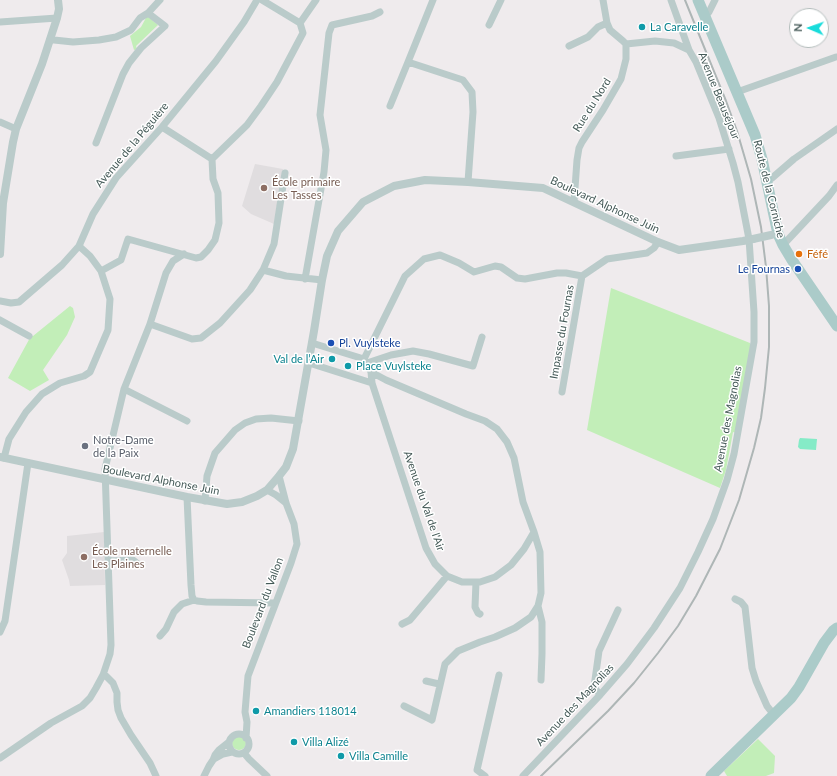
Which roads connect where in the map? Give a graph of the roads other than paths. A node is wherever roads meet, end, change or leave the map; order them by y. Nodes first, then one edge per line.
1 (58, 0) edge
2 (63, 0) edge
3 (160, 0) edge
4 (257, 0) edge
5 (262, 0) edge
6 (316, 0) edge
7 (433, 0) edge
8 (501, 0) edge
9 (602, 0) edge
10 (671, 0) edge
11 (698, 0) edge
12 (715, 0) edge
13 (380, 12) dead end
14 (148, 13) junction
15 (705, 16) junction
16 (57, 18) junction
17 (0, 22) edge
18 (300, 23) junction
19 (607, 23) junction
20 (489, 25) dead end
21 (52, 40) junction
22 (626, 44) junction
23 (569, 46) dead end
24 (688, 50) junction
25 (836, 57) dead end
26 (408, 62) junction
27 (737, 92) junction
28 (390, 106) dead end
29 (0, 122) edge
30 (162, 127) junction
31 (16, 129) junction
32 (837, 129) edge
33 (96, 143) dead end
34 (728, 149) junction
35 (676, 156) dead end
36 (212, 159) junction
37 (285, 173) dead end
38 (766, 181) junction
39 (468, 182) junction
40 (837, 185) edge
41 (574, 202) junction
42 (774, 234) junction
43 (751, 239) junction
44 (658, 242) junction
45 (783, 245) junction
46 (79, 246) junction
47 (0, 254) edge
48 (184, 254) junction
49 (263, 270) junction
50 (101, 271) junction
51 (582, 276) junction
52 (305, 279) junction
53 (322, 280) junction
54 (0, 301) edge
55 (0, 320) edge
56 (150, 324) junction
57 (837, 326) edge
58 (29, 336) dead end
59 (482, 337) dead end
60 (312, 343) junction
61 (366, 361) junction
62 (309, 363) junction
63 (371, 372) junction
64 (372, 383) junction
65 (124, 389) junction
66 (562, 392) dead end
67 (187, 421) dead end
68 (299, 421) junction
69 (2, 457) edge
70 (28, 463) junction
71 (279, 476) junction
72 (105, 480) junction
73 (267, 490) junction
74 (187, 497) junction
75 (205, 501) junction
76 (286, 503) junction
77 (534, 532) junction
78 (108, 561) junction
79 (138, 564) dead end
80 (447, 576) junction
81 (476, 582) junction
82 (735, 599) dead end
83 (194, 600) junction
84 (276, 603) junction
85 (538, 606) junction
86 (618, 610) dead end
87 (480, 614) dead end
88 (402, 624) dead end
89 (837, 628) edge
90 (0, 632) edge
91 (160, 636) dead end
92 (103, 675) junction
93 (499, 675) dead end
94 (541, 680) dead end
95 (426, 681) dead end
96 (439, 684) junction
97 (600, 695) junction
98 (404, 706) dead end
99 (245, 712) junction
100 (774, 715) junction
101 (237, 734) junction
102 (246, 738) junction
103 (229, 742) junction
104 (232, 752) junction
105 (244, 753) junction
106 (0, 758) edge
107 (214, 760) junction
108 (156, 776) edge
109 (204, 776) edge
110 (267, 776) edge
111 (485, 776) edge
112 (523, 776) edge
113 (711, 776) edge

1 - 16 street
2 - 21 street
3 - 14 street
4 - 30 street, Avenue de la Péguière
5 - 18 street
6 - 18 street
7 - 26 street
8 - 20 street
9 - 19 street
10 - 24 street
11 - 15 main road, Route de la Corniche
12 - 15 street
13 - 52 street
14 - 21 street
14 - 33 street
15 - 27 main road, Route de la Corniche
16 - 17 street
16 - 21 street
18 - 36 street
19 - 22 street
19 - 23 street
21 - 31 street
22 - 24 street, Avenue Beauséjour
22 - 41 street, Rue du Nord
24 - 34 street, Avenue Beauséjour
25 - 27 street
26 - 28 street
26 - 39 street
27 - 38 main road, Route de la Corniche
29 - 31 street
30 - 36 street
30 - 46 street, Avenue de la Péguière
31 - 47 street
32 - 38 street
34 - 35 street
34 - 43 street, Avenue Beauséjour
36 - 48 street
37 - 49 street
38 - 42 main road, Route de la Corniche
39 - 41 street, Boulevard Alphonse Juin
39 - 53 street, Boulevard Alphonse Juin
40 - 45 street
41 - 44 street, Boulevard Alphonse Juin
42 - 43 street, Boulevard Alphonse Juin, bridge
42 - 45 main road, Route de la Corniche
43 - 44 street, Boulevard Alphonse Juin
43 - 97 street, Avenue des Magnolias
44 - 51 street
45 - 57 main road, Route de la Corniche
46 - 50 street
46 - 54 street, Avenue de la Péguière
48 - 50 street
48 - 56 street
49 - 52 street
49 - 56 street
50 - 69 street
51 - 61 street
51 - 66 street, Impasse du Fournas
52 - 53 street
53 - 60 street, Boulevard Alphonse Juin
55 - 58 street
56 - 65 street
59 - 61 street
60 - 61 street
60 - 62 street, Boulevard Alphonse Juin
61 - 63 street
62 - 64 street
62 - 68 street, Boulevard Alphonse Juin
63 - 64 street
63 - 77 street
64 - 80 street, Avenue du Val de l'Air
65 - 67 street
65 - 72 street
68 - 71 street, Boulevard Alphonse Juin
68 - 75 street
69 - 70 street, Boulevard Alphonse Juin
70 - 72 street, Boulevard Alphonse Juin
70 - 90 street
71 - 73 street, Boulevard Alphonse Juin
71 - 76 street, Boulevard du Vallon
72 - 74 street, Boulevard Alphonse Juin
72 - 78 street
73 - 75 street, Boulevard Alphonse Juin
73 - 76 street
74 - 75 street, Boulevard Alphonse Juin
74 - 83 street
76 - 84 street, Boulevard du Vallon
77 - 81 street, Avenue du Val de l'Air
77 - 85 street
78 - 79 street
78 - 92 street
80 - 81 street, Avenue du Val de l'Air
80 - 88 street
81 - 87 street
82 - 100 street
83 - 84 street
83 - 91 street
84 - 99 street, Boulevard du Vallon
85 - 94 street
85 - 96 street
86 - 97 street
89 - 100 main road
92 - 106 street
92 - 108 street
93 - 111 street
95 - 96 street
96 - 98 street
97 - 112 street, Avenue des Magnolias
99 - 101 street, Boulevard du Vallon
99 - 102 street, Boulevard du Vallon
100 - 113 main road
101 - 102 street
101 - 103 street
102 - 105 street
103 - 104 street
103 - 107 street
104 - 105 street
104 - 107 street
105 - 110 street
107 - 109 street

